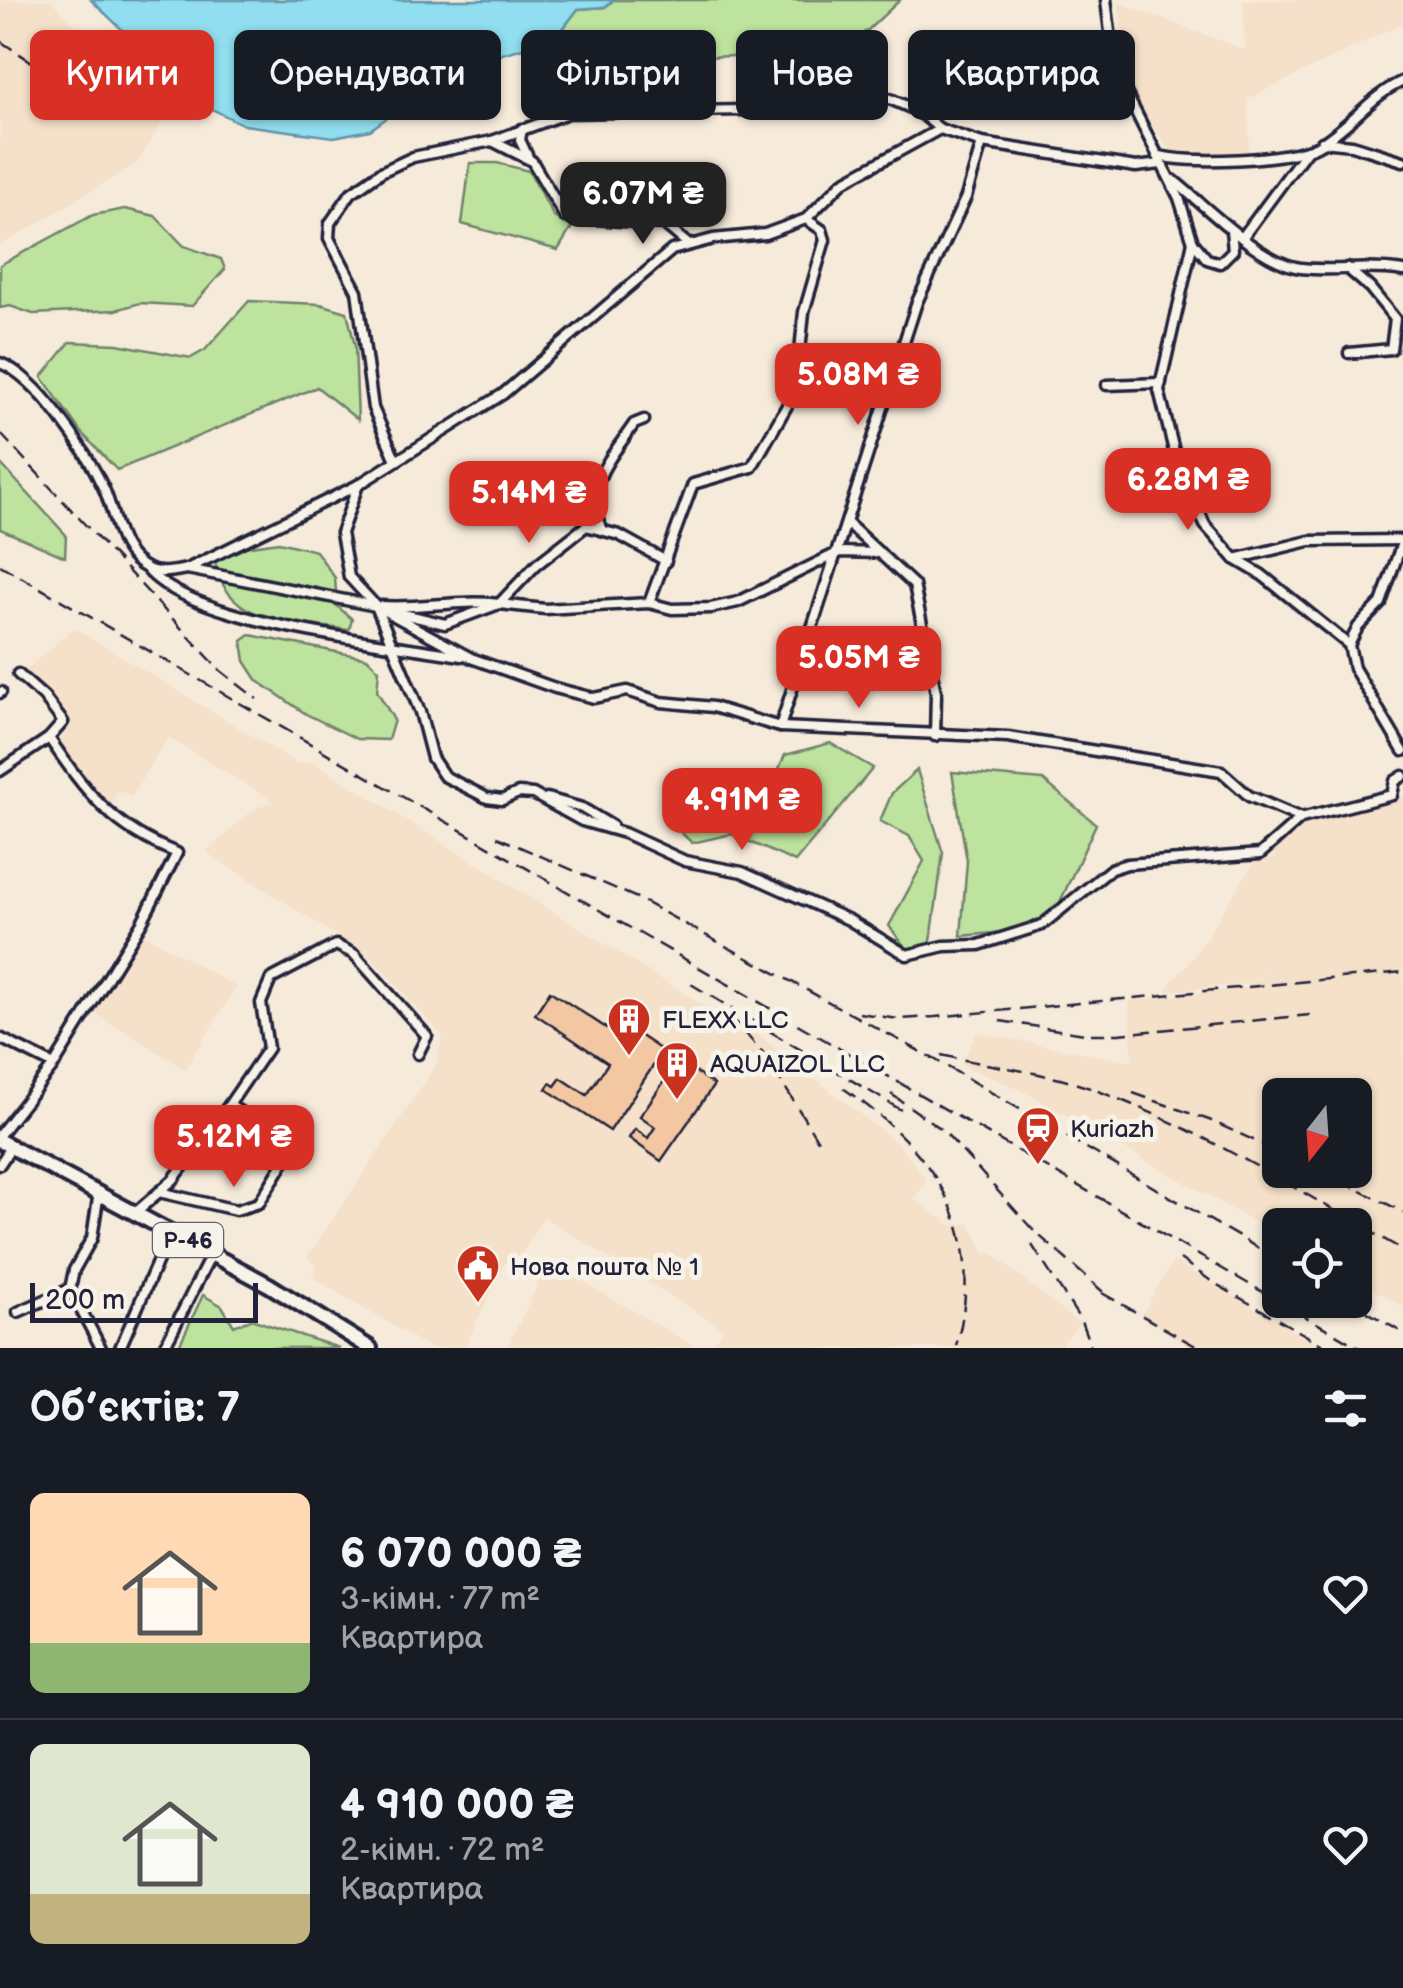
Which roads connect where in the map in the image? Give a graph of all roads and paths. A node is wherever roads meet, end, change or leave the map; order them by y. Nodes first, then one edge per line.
1 (1106, 0) edge
2 (1403, 81) edge
3 (522, 129) junction
4 (940, 129) junction
5 (492, 141) junction
6 (1322, 142) junction
7 (982, 143) junction
8 (1308, 150) junction
9 (528, 158) junction
10 (1159, 160) junction
11 (1403, 161) edge
12 (1169, 177) junction
13 (806, 219) junction
14 (1231, 230) junction
15 (1242, 238) junction
16 (1194, 242) junction
17 (688, 244) junction
18 (1347, 268) junction
19 (1403, 271) edge
20 (1350, 353) dead end
21 (0, 363) edge
22 (1161, 383) junction
23 (1107, 385) dead end
24 (644, 420) dead end
25 (395, 458) junction
26 (358, 484) junction
27 (848, 524) junction
28 (602, 529) junction
29 (1403, 540) edge
30 (839, 552) junction
31 (880, 553) junction
32 (1235, 559) junction
33 (666, 561) junction
34 (146, 568) junction
35 (187, 569) junction
36 (648, 603) junction
37 (499, 604) junction
38 (376, 606) junction
39 (390, 644) junction
40 (1349, 645) junction
41 (470, 658) junction
42 (18, 674) dead end
43 (780, 727) junction
44 (936, 736) junction
45 (48, 738) junction
46 (1403, 751) edge
47 (0, 771) edge
48 (1403, 776) edge
49 (1301, 818) junction
50 (0, 1038) edge
51 (418, 1054) dead end
52 (54, 1065) junction
53 (229, 1105) junction
54 (4, 1141) edge
55 (0, 1164) edge
56 (99, 1192) junction
57 (159, 1192) junction
58 (136, 1212) junction
59 (171, 1230) junction
60 (212, 1253) junction
61 (70, 1289) junction
62 (18, 1312) dead end
63 (101, 1348) edge
64 (120, 1348) edge
65 (164, 1348) edge
66 (370, 1348) edge

1 - 10 street
2 - 6 street
3 - 4 street
3 - 5 street
3 - 9 street
4 - 7 street
4 - 13 street
5 - 9 street
5 - 25 street
6 - 8 street
6 - 11 street
7 - 10 street
7 - 27 street
8 - 10 street
8 - 15 street
9 - 17 street
10 - 12 street
12 - 14 street
12 - 16 street
13 - 17 street
13 - 33 street
14 - 15 street
14 - 16 street
15 - 18 street
16 - 22 street
17 - 25 street
18 - 19 street
18 - 20 street
21 - 34 street
22 - 23 street
22 - 32 street
24 - 28 street
25 - 26 street
26 - 35 street
26 - 38 street
27 - 30 street
27 - 31 street
28 - 33 street
28 - 37 street
29 - 32 street
29 - 40 street
30 - 31 street
30 - 36 street
30 - 43 street
31 - 44 street
32 - 40 street
33 - 36 street
34 - 35 street
34 - 39 street
35 - 38 street
36 - 37 street
37 - 38 street
37 - 38 street
38 - 39 street
38 - 41 street
39 - 41 street
39 - 49 street
40 - 46 street
41 - 43 street
42 - 45 street
43 - 44 street
44 - 49 street
45 - 47 street
45 - 52 street
48 - 49 street
50 - 52 street
51 - 53 street
52 - 54 street
53 - 57 street
53 - 57 street
54 - 55 street
54 - 56 main road, Р-46
56 - 58 main road, Р-46
56 - 61 street
57 - 58 street
58 - 59 main road, Р-46
59 - 60 main road, Р-46
59 - 64 street
60 - 65 street
60 - 66 main road, Р-46
61 - 62 street
61 - 63 street

